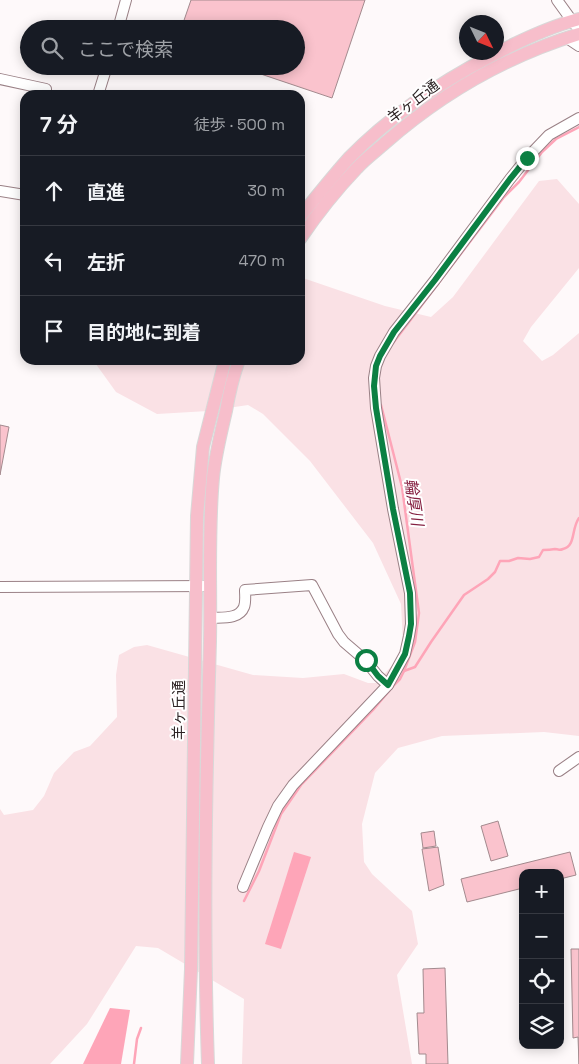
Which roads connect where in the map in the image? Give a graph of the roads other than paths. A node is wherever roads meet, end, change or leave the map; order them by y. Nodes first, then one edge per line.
1 (126, 0) edge
2 (557, 0) edge
3 (120, 20) edge
4 (575, 29) edge
5 (579, 46) edge
6 (104, 75) edge
7 (0, 79) edge
8 (46, 89) dead end
9 (100, 90) edge
10 (579, 118) edge
11 (0, 191) edge
12 (20, 194) edge
13 (305, 211) edge
14 (305, 232) edge
15 (224, 365) edge
16 (237, 365) edge
17 (211, 586) junction
18 (0, 587) edge
19 (195, 587) junction
20 (210, 618) junction
21 (388, 685) junction
22 (579, 757) edge
23 (559, 771) dead end
24 (243, 888) dead end
25 (187, 1064) edge
26 (208, 1064) edge

1 - 3 street
2 - 4 street
4 - 5 street
4 - 13 main road, 羊ヶ丘通
4 - 14 main road, 羊ヶ丘通
6 - 9 street
7 - 8 street
10 - 21 street
11 - 12 street
15 - 19 main road, 羊ヶ丘通
16 - 17 main road, 羊ヶ丘通
17 - 19 street
17 - 20 main road, 羊ヶ丘通
18 - 19 street
19 - 25 main road, 羊ヶ丘通
20 - 21 street
20 - 26 main road, 羊ヶ丘通
21 - 24 street
22 - 23 street

